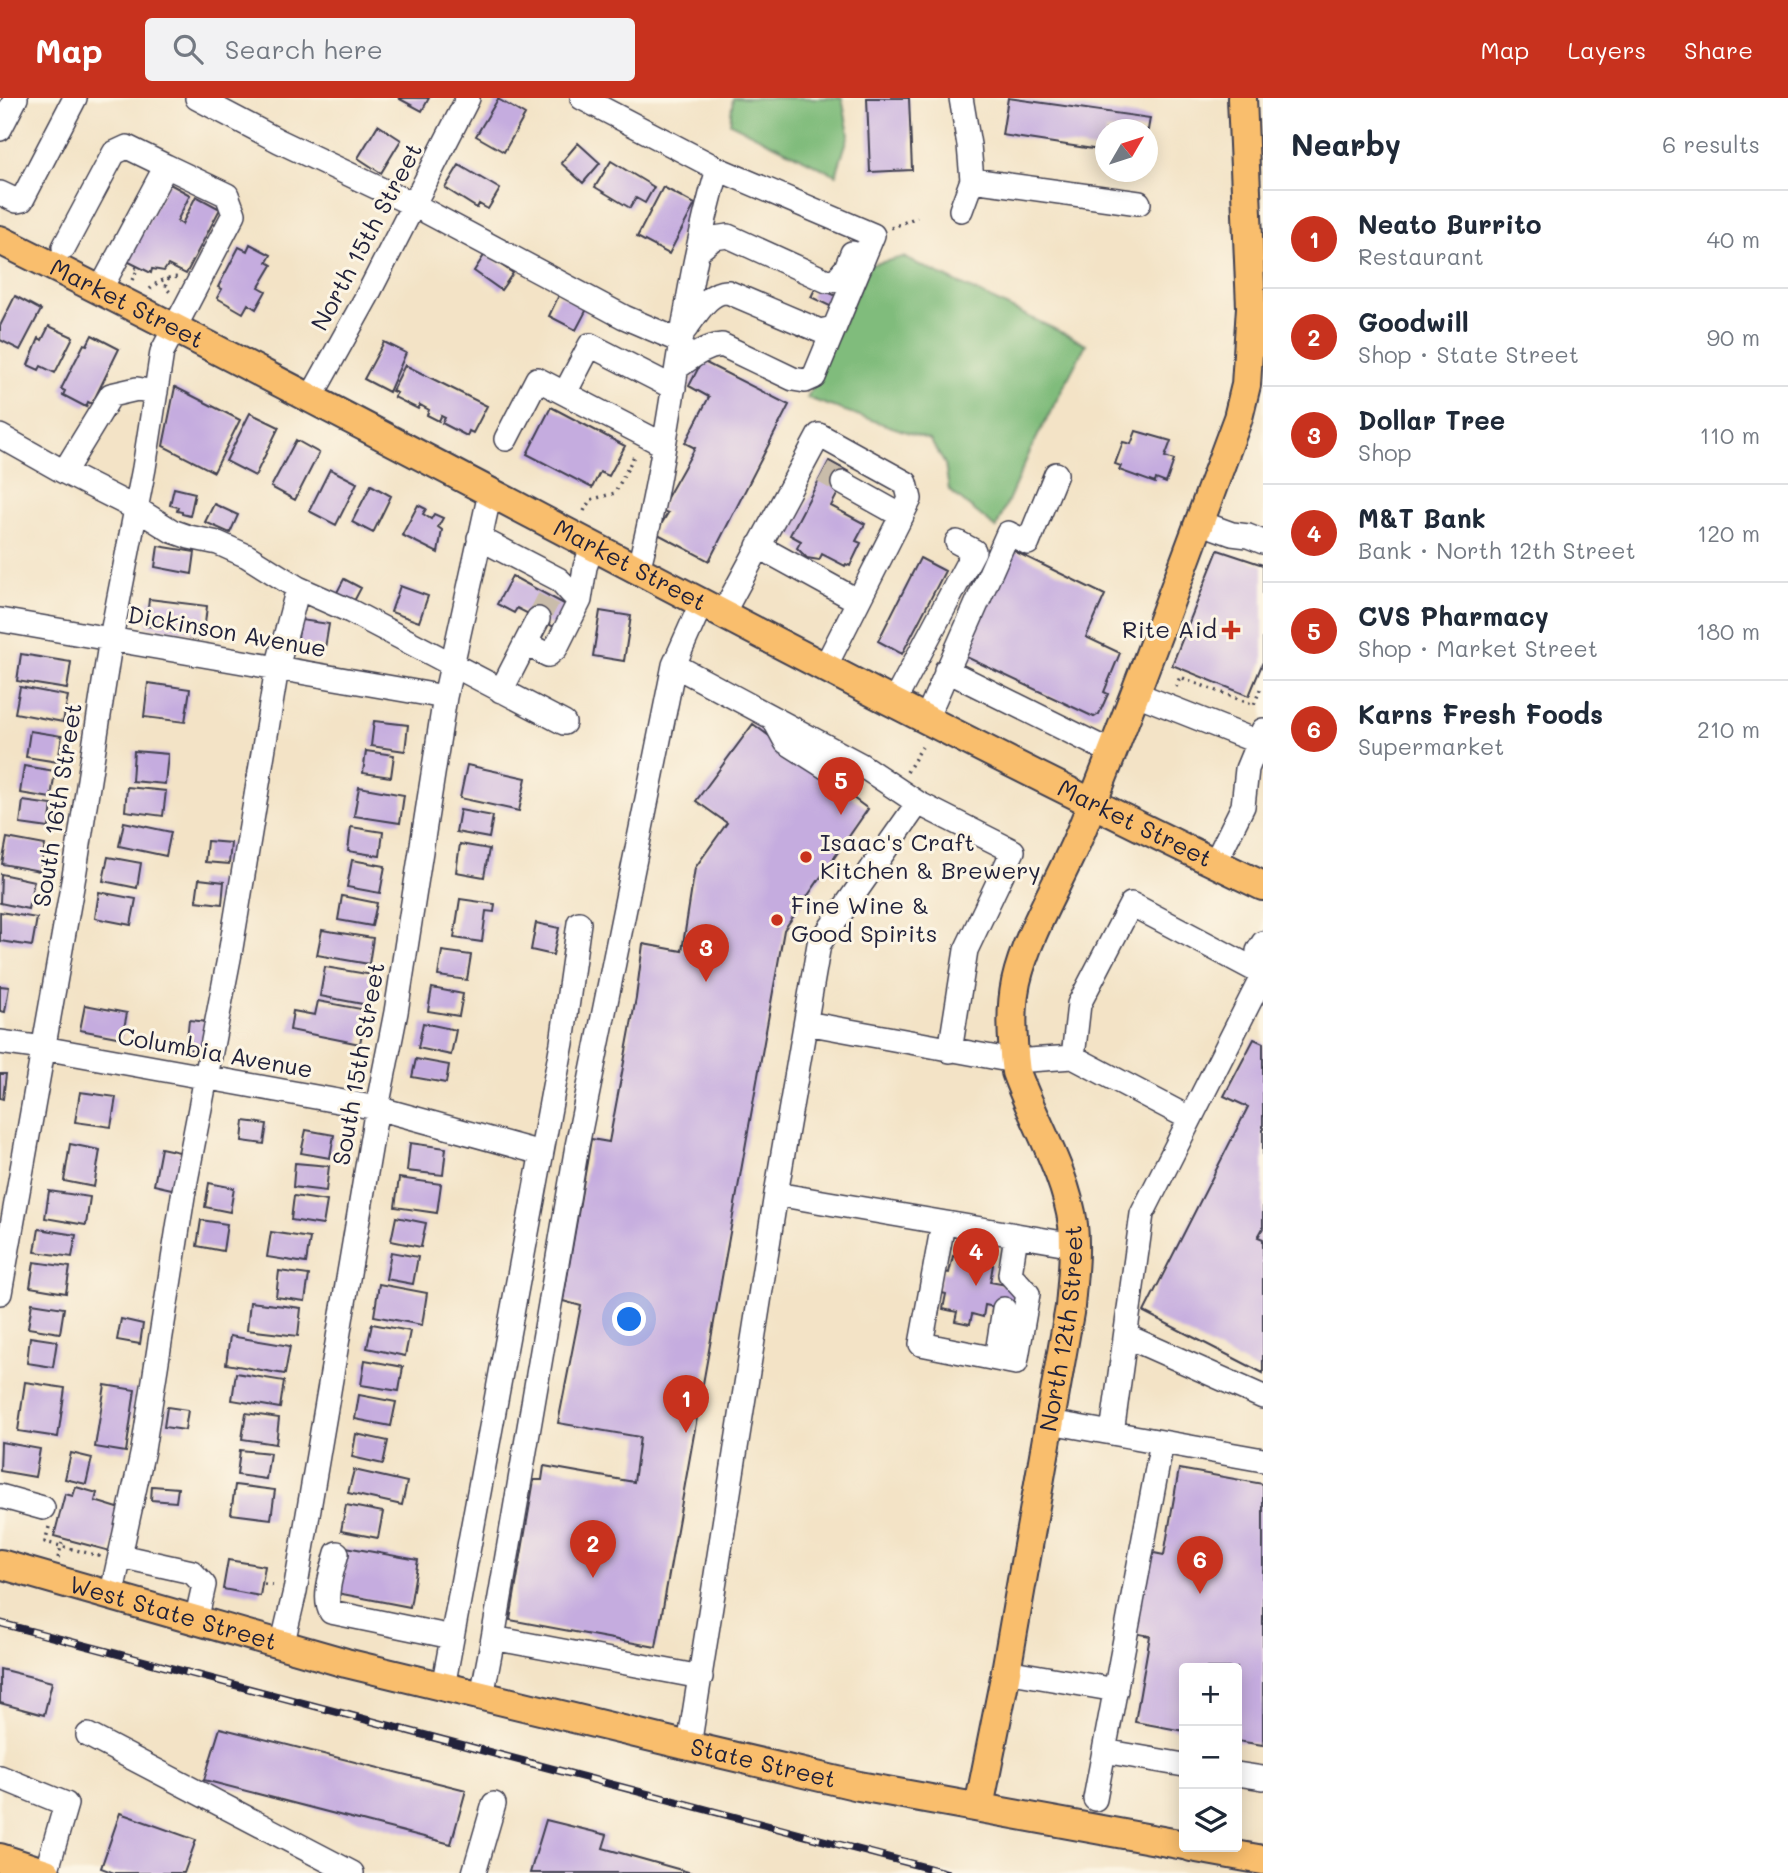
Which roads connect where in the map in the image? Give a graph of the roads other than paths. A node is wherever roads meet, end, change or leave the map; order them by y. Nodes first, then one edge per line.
1 (16, 98) edge
2 (75, 98) edge
3 (197, 98) edge
4 (468, 98) edge
5 (582, 98) edge
6 (961, 98) edge
7 (1242, 98) edge
8 (0, 129) edge
9 (166, 166) junction
10 (718, 169) junction
11 (972, 180) junction
12 (0, 193) edge
13 (1139, 204) dead end
14 (414, 205) junction
15 (961, 211) dead end
16 (867, 233) junction
17 (2, 245) edge
18 (64, 247) dead end
19 (699, 250) junction
20 (100, 290) junction
21 (1257, 307) edge
22 (174, 328) junction
23 (834, 328) junction
24 (681, 338) junction
25 (676, 378) junction
26 (1254, 389) edge
27 (156, 392) junction
28 (565, 393) junction
29 (310, 399) junction
30 (0, 436) edge
31 (506, 439) dead end
32 (664, 445) junction
33 (64, 472) junction
34 (823, 472) junction
35 (1056, 474) dead end
36 (490, 493) junction
37 (137, 509) junction
38 (902, 516) junction
39 (1199, 522) junction
40 (1233, 534) junction
41 (479, 538) junction
42 (957, 542) dead end
43 (1263, 542) edge
44 (593, 545) junction
45 (758, 546) junction
46 (1263, 555) edge
47 (639, 570) junction
48 (298, 588) junction
49 (580, 600) junction
50 (858, 601) junction
51 (712, 609) junction
52 (538, 619) tunnel mouth
53 (0, 620) edge
54 (111, 638) junction
55 (526, 644) junction
56 (674, 664) junction
57 (452, 666) junction
58 (825, 667) junction
59 (277, 668) junction
60 (946, 670) junction
61 (501, 691) junction
62 (1134, 693) junction
63 (444, 697) junction
64 (894, 702) junction
65 (926, 719) junction
66 (564, 723) dead end
67 (1260, 736) edge
68 (1111, 752) junction
69 (918, 803) junction
70 (1091, 804) junction
71 (1215, 863) junction
72 (1263, 886) edge
73 (579, 923) dead end
74 (1263, 943) edge
75 (1263, 974) edge
76 (806, 1023) junction
77 (0, 1042) edge
78 (43, 1048) junction
79 (950, 1051) junction
80 (1073, 1057) junction
81 (1014, 1061) junction
82 (206, 1079) junction
83 (377, 1108) junction
84 (1189, 1118) junction
85 (541, 1153) junction
86 (776, 1194) junction
87 (943, 1224) junction
88 (1016, 1236) junction
89 (1074, 1245) junction
90 (0, 1293) edge
91 (1004, 1309) dead end
92 (1126, 1336) junction
93 (996, 1359) junction
94 (1263, 1397) edge
95 (1050, 1422) junction
96 (1112, 1433) junction
97 (1162, 1442) junction
98 (1263, 1460) edge
99 (0, 1496) edge
100 (46, 1515) road end
101 (337, 1553) dead end
102 (110, 1554) junction
103 (0, 1564) edge
104 (295, 1591) junction
105 (111, 1597) junction
106 (328, 1598) junction
107 (196, 1621) junction
108 (452, 1637) junction
109 (492, 1638) junction
110 (282, 1646) junction
111 (346, 1663) joint
112 (1006, 1671) junction
113 (701, 1677) junction
114 (443, 1687) junction
115 (1116, 1690) junction
116 (482, 1696) junction
117 (88, 1735) dead end
118 (689, 1746) junction
119 (1104, 1751) junction
120 (1179, 1764) edge
121 (1242, 1775) edge
122 (0, 1777) edge
123 (1263, 1778) edge
124 (1095, 1799) dead end
125 (494, 1804) dead end
126 (979, 1807) junction
127 (1179, 1844) edge
128 (1219, 1852) edge
129 (0, 1857) edge
130 (1263, 1860) edge
131 (46, 1873) edge
132 (352, 1873) edge
133 (474, 1873) edge

1 - 8 street
2 - 12 street
3 - 14 street
4 - 14 street, North 15th Street
5 - 10 street
6 - 11 street
7 - 21 main road, North 12th Street
9 - 18 street, South 16th Street
9 - 20 street
9 - 22 street, South 16th Street
10 - 16 street
10 - 19 street
11 - 13 street
11 - 15 street
14 - 24 street
14 - 29 street, North 15th Street
16 - 19 street
16 - 23 street
17 - 20 main road, Market Street
19 - 24 street
20 - 22 main road, Market Street
21 - 26 main road, North 12th Street
22 - 27 street, South 16th Street
22 - 29 main road, Market Street
23 - 24 street
23 - 25 street
24 - 25 street
25 - 28 street
25 - 32 street
26 - 39 main road, North 12th Street
27 - 33 street
27 - 37 street, South 16th Street
28 - 31 street
28 - 32 street
29 - 36 main road, Market Street
30 - 33 street
32 - 47 street
33 - 37 street
34 - 38 street
34 - 38 street
34 - 45 street
35 - 60 street
36 - 41 street, South 15th Street
36 - 44 main road, Market Street
37 - 48 street
37 - 54 street, South 16th Street
38 - 50 street
39 - 40 street
39 - 62 main road, North 12th Street
40 - 43 street
40 - 46 street
41 - 49 street
41 - 57 street, South 15th Street
42 - 64 street
44 - 47 main road, Market Street
44 - 49 street
45 - 50 street
45 - 51 street
47 - 51 main road, Market Street
48 - 57 street
48 - 59 street
49 - 55 street
50 - 58 street
51 - 56 street
51 - 58 main road, Market Street
52 - 55 street
53 - 54 street, Dickinson Avenue
54 - 59 street, Dickinson Avenue
54 - 78 street, South 16th Street
55 - 61 street
56 - 69 street
56 - 109 street
57 - 61 street
57 - 63 street, South 15th Street
58 - 64 main road, Market Street
59 - 63 street, Dickinson Avenue
59 - 82 street
60 - 65 street
60 - 68 street
61 - 66 street
62 - 67 street
62 - 68 main road, North 12th Street
63 - 83 street, South 15th Street
64 - 65 main road, Market Street
65 - 70 main road, Market Street
67 - 71 street
68 - 70 main road, North 12th Street
69 - 76 street
69 - 79 street
70 - 71 main road, Market Street
70 - 81 main road, North 12th Street
71 - 72 main road, Market Street
73 - 85 street
74 - 75 street
75 - 80 street
75 - 84 street
76 - 79 street
76 - 86 street
77 - 78 street, Columbia Avenue
78 - 82 street, Columbia Avenue
78 - 90 street, South 16th Street
79 - 81 street
80 - 81 street
80 - 84 street
81 - 89 main road, North 12th Street
82 - 83 street, Columbia Avenue
82 - 102 street
83 - 85 street, Columbia Avenue
83 - 104 street, South 15th Street
84 - 92 street
85 - 108 street
86 - 87 street
86 - 113 street
87 - 88 street
87 - 93 street
88 - 89 street
88 - 93 street
89 - 95 main road, North 12th Street
91 - 93 street
92 - 94 street
92 - 96 street
95 - 96 street
95 - 112 main road, North 12th Street
96 - 97 street
97 - 98 street
97 - 115 street
99 - 100 street
101 - 106 street
102 - 105 street
102 - 107 street
103 - 105 main road, West State Street
104 - 106 street
104 - 110 street, South 15th Street
105 - 107 main road, West State Street
106 - 108 street
107 - 110 main road, West State Street
108 - 114 street
109 - 113 street
109 - 116 street
110 - 111 main road, West State Street
111 - 114 main road, State Street
112 - 115 street
112 - 126 main road, North 12th Street
113 - 118 street
114 - 116 main road, State Street
115 - 119 street
116 - 118 main road, State Street
117 - 132 street
118 - 126 main road, State Street
119 - 120 street
119 - 124 street
121 - 123 street
122 - 131 street
125 - 133 street
126 - 127 main road, State Street
128 - 130 main road
129 - 131 main road

